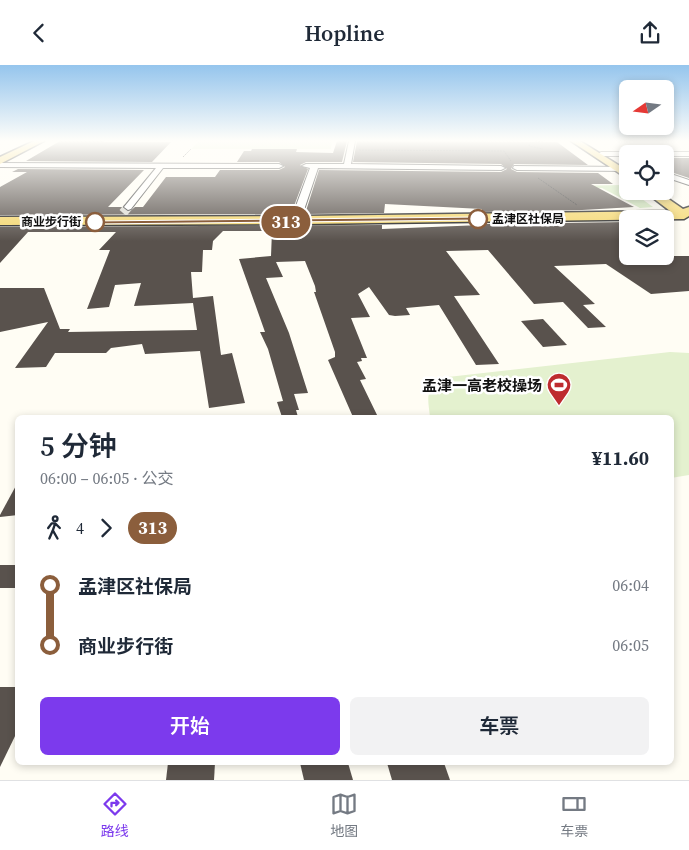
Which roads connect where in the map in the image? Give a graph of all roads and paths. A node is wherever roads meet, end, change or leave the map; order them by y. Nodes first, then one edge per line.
1 (154, 174) edge
2 (309, 174) edge
3 (529, 174) edge
4 (674, 177) edge
5 (689, 183) edge
6 (664, 200) edge
7 (672, 200) edge
8 (122, 214) junction
9 (687, 214) edge
10 (593, 215) junction
11 (0, 221) edge
12 (295, 221) junction

1 - 8 street
2 - 12 street
3 - 10 path
4 - 5 street
6 - 9 main road
7 - 9 main road
8 - 11 main road
8 - 12 main road
9 - 10 main road
9 - 12 main road
10 - 12 main road
11 - 12 main road

